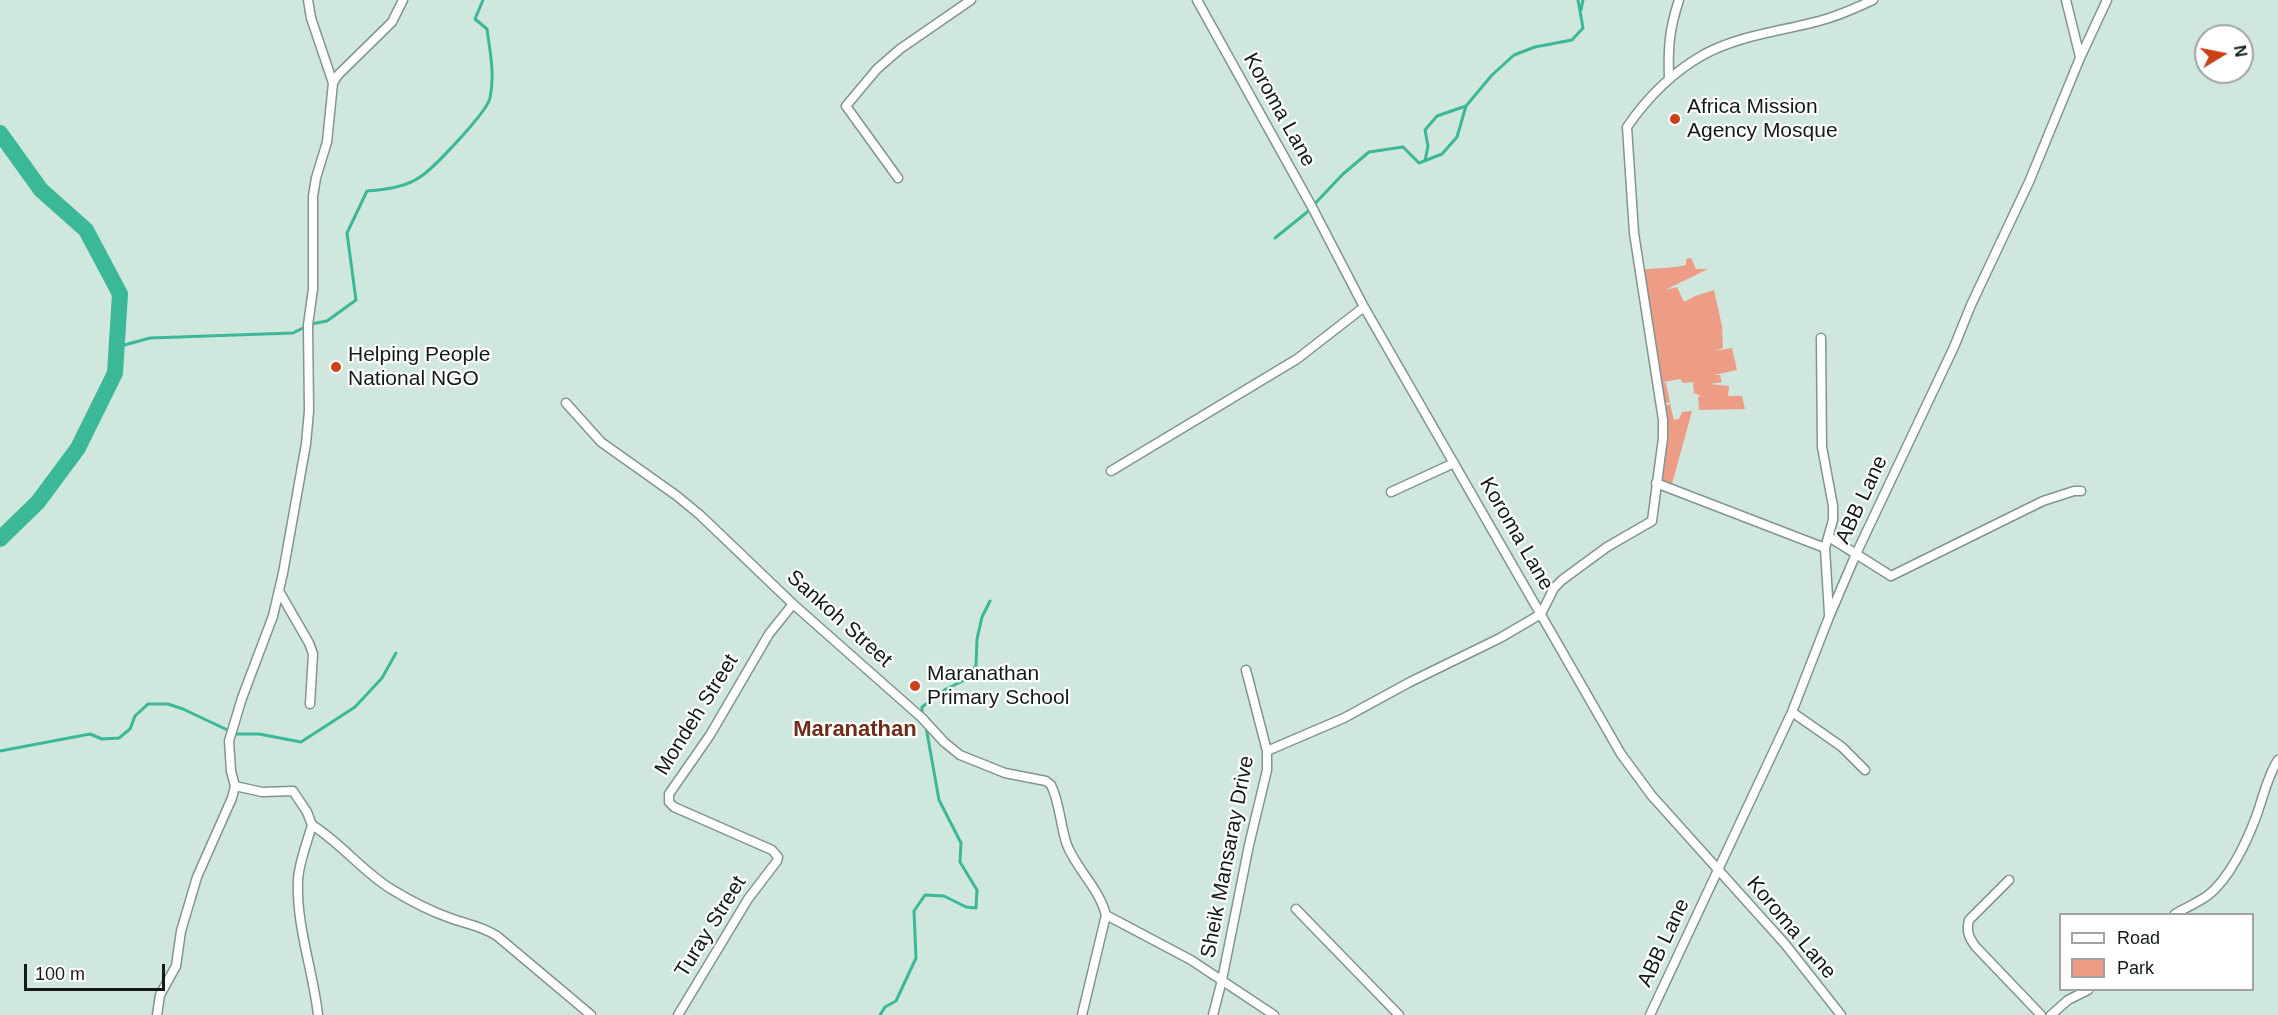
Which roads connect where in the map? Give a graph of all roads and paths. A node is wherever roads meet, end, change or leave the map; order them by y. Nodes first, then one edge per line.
1 (308, 0) edge
2 (403, 0) edge
3 (971, 0) edge
4 (1197, 0) edge
5 (1678, 0) edge
6 (1873, 0) edge
7 (2066, 0) edge
8 (2107, 0) edge
9 (2080, 58) junction
10 (1669, 79) junction
11 (333, 83) junction
12 (898, 178) dead end
13 (1364, 307) junction
14 (1821, 338) dead end
15 (566, 403) dead end
16 (1454, 463) junction
17 (1111, 471) dead end
18 (1656, 483) junction
19 (2081, 491) dead end
20 (1391, 492) dead end
21 (1829, 537) junction
22 (1825, 548) junction
23 (1856, 554) junction
24 (279, 591) junction
25 (793, 604) junction
26 (1541, 614) junction
27 (1829, 617) junction
28 (1246, 670) dead end
29 (310, 705) dead end
30 (1792, 712) junction
31 (1267, 752) junction
32 (2278, 760) edge
33 (1865, 770) dead end
34 (235, 786) junction
35 (312, 825) junction
36 (777, 861) joint
37 (1718, 871) junction
38 (2008, 880) dead end
39 (1296, 909) dead end
40 (2178, 913) edge
41 (1106, 915) junction
42 (1222, 980) junction
43 (2086, 991) edge
44 (157, 1015) edge
45 (319, 1015) edge
46 (591, 1015) edge
47 (678, 1015) edge
48 (1082, 1015) edge
49 (1213, 1015) edge
50 (1274, 1015) edge
51 (1399, 1015) edge
52 (1650, 1015) edge
53 (1841, 1015) edge
54 (2041, 1015) edge
55 (2051, 1015) edge

1 - 11 street
2 - 11 street
3 - 12 street
4 - 13 street, Koroma Lane
5 - 10 street
6 - 10 street
7 - 9 street
8 - 9 street, ABB Lane
9 - 23 street, ABB Lane
10 - 18 street
11 - 24 street
13 - 16 street, Koroma Lane
13 - 17 street
14 - 21 street
15 - 25 street, Sankoh Street
16 - 20 street
16 - 26 street, Koroma Lane
18 - 22 street
18 - 26 street
19 - 23 street
21 - 22 street
21 - 23 street
22 - 27 street
23 - 27 street, ABB Lane
24 - 29 street
24 - 34 street
25 - 36 street, Mondeh Street
25 - 41 street, Sankoh Street
26 - 31 street
26 - 37 street, Koroma Lane
27 - 30 street, ABB Lane
28 - 31 street, Sheik Mansaray Drive
30 - 33 street
30 - 37 street, ABB Lane
31 - 42 street, Sheik Mansaray Drive
32 - 40 street
34 - 35 street
34 - 44 street
35 - 45 street
35 - 46 street
36 - 47 street, Turay Street
37 - 52 street, ABB Lane
37 - 53 street, Koroma Lane
38 - 54 street
39 - 51 street
41 - 42 street
41 - 48 street
42 - 49 street, Sheik Mansaray Drive
42 - 50 street
43 - 55 street

